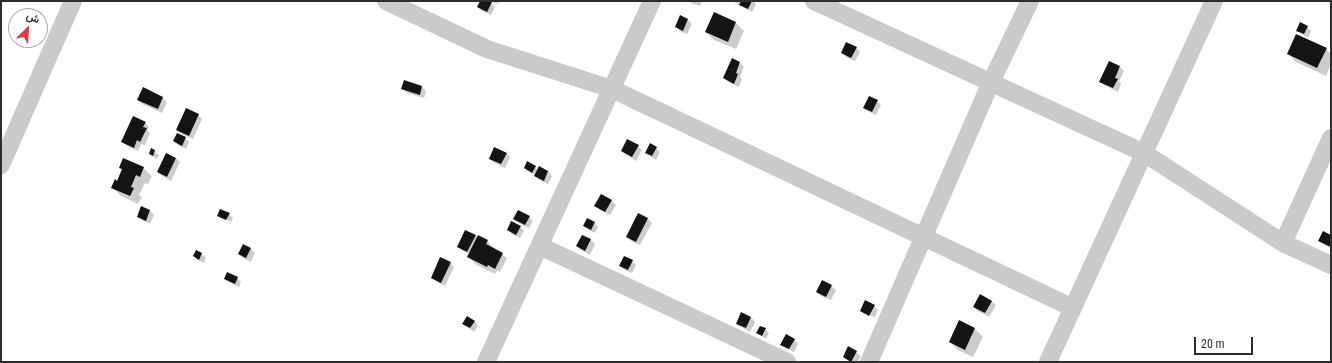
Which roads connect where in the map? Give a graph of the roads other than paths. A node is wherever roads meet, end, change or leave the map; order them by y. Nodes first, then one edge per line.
1 (73, 1) edge
2 (386, 1) edge
3 (652, 1) edge
4 (814, 1) edge
5 (1030, 1) edge
6 (1214, 1) edge
7 (991, 82) junction
8 (612, 89) junction
9 (1331, 138) edge
10 (1144, 153) junction
11 (1, 165) edge
12 (924, 237) junction
13 (1283, 243) junction
14 (540, 246) junction
15 (1331, 265) edge
16 (1073, 308) junction
17 (486, 362) edge
18 (786, 362) edge
19 (869, 362) edge
20 (1048, 362) edge

1 - 11 street
2 - 8 street
3 - 8 street
4 - 7 street
5 - 7 street
6 - 10 street
7 - 10 street
7 - 12 street
8 - 12 street
8 - 14 street
9 - 13 street
10 - 13 street
10 - 16 street
12 - 16 street
12 - 19 street
13 - 15 street
14 - 17 street
14 - 18 street
16 - 20 street

